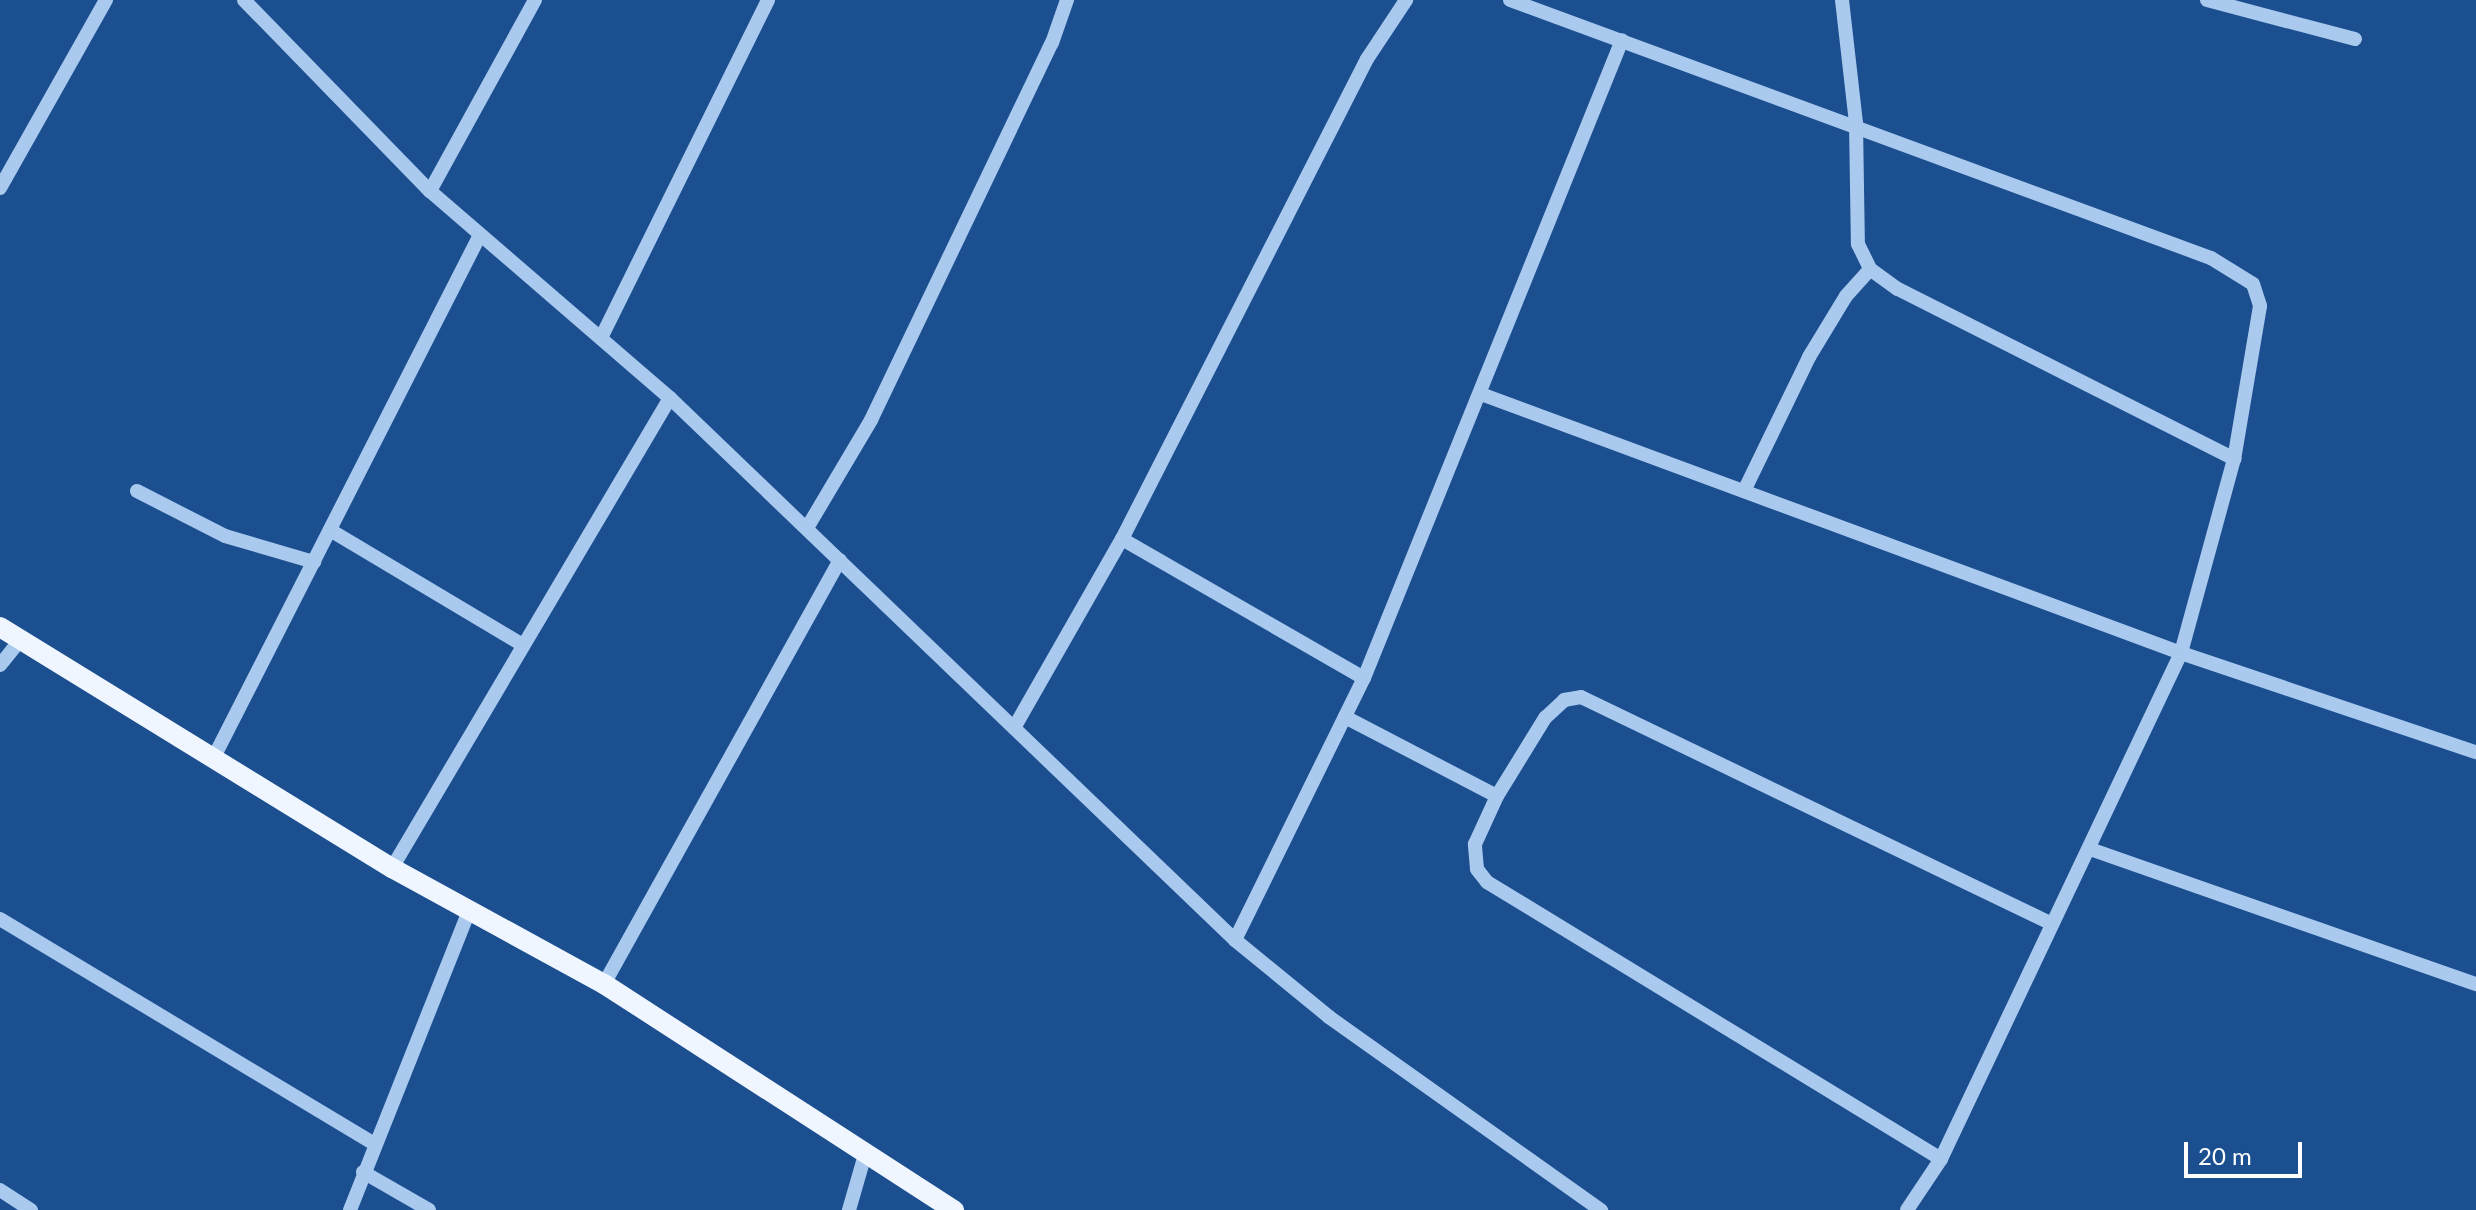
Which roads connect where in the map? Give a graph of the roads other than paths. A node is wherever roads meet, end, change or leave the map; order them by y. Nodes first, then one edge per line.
1 (106, 0) edge
2 (244, 0) edge
3 (535, 0) edge
4 (768, 0) edge
5 (1067, 0) edge
6 (1406, 0) edge
7 (1510, 0) edge
8 (1842, 0) edge
9 (2207, 0) edge
10 (2355, 39) dead end
11 (1622, 40) junction
12 (1856, 123) junction
13 (0, 188) edge
14 (430, 191) junction
15 (480, 235) junction
16 (1870, 269) junction
17 (601, 338) junction
18 (1481, 394) junction
19 (670, 398) junction
20 (2234, 459) junction
21 (137, 491) dead end
22 (1744, 491) junction
23 (807, 528) junction
24 (330, 530) junction
25 (1122, 539) junction
26 (840, 560) junction
27 (314, 562) junction
28 (0, 627) edge
29 (18, 643) junction
30 (521, 644) junction
31 (2181, 653) junction
32 (0, 665) edge
33 (1364, 678) junction
34 (1345, 717) junction
35 (1014, 728) junction
36 (2476, 752) edge
37 (215, 755) junction
38 (1497, 796) junction
39 (2090, 849) junction
40 (392, 868) junction
41 (469, 911) junction
42 (0, 919) edge
43 (2052, 924) junction
44 (1235, 940) junction
45 (604, 984) junction
46 (2476, 984) edge
47 (374, 1144) junction
48 (866, 1151) junction
49 (1941, 1159) junction
50 (363, 1172) junction
51 (0, 1190) edge
52 (31, 1210) edge
53 (350, 1210) edge
54 (429, 1210) edge
55 (849, 1210) edge
56 (954, 1210) edge
57 (1601, 1210) edge
58 (1907, 1210) edge

1 - 13 street
2 - 14 street
3 - 14 street
4 - 17 street
5 - 23 street
6 - 25 street
7 - 11 street
8 - 12 street
9 - 10 street
11 - 12 street
11 - 18 street
12 - 16 street
12 - 20 street
14 - 15 street
15 - 17 street
15 - 24 street
16 - 20 street
16 - 22 street
17 - 19 street
18 - 22 street
18 - 33 street
19 - 23 street
19 - 30 street
20 - 31 street
21 - 27 street
22 - 31 street
23 - 26 street
24 - 27 street
24 - 30 street
25 - 33 street
25 - 35 street
26 - 35 street
26 - 45 street
27 - 37 street
28 - 29 main road
29 - 32 street
29 - 37 main road
30 - 40 street
31 - 36 street
31 - 39 street
33 - 34 street
34 - 38 street
34 - 44 street
35 - 44 street
37 - 40 main road
38 - 43 street
38 - 49 street
39 - 43 street
39 - 46 street
40 - 41 main road
41 - 45 main road
41 - 47 street
42 - 47 street
43 - 49 street
44 - 57 street
45 - 48 main road
47 - 50 street
48 - 55 street
48 - 56 main road
49 - 58 street
50 - 53 street
50 - 54 street
51 - 52 street

